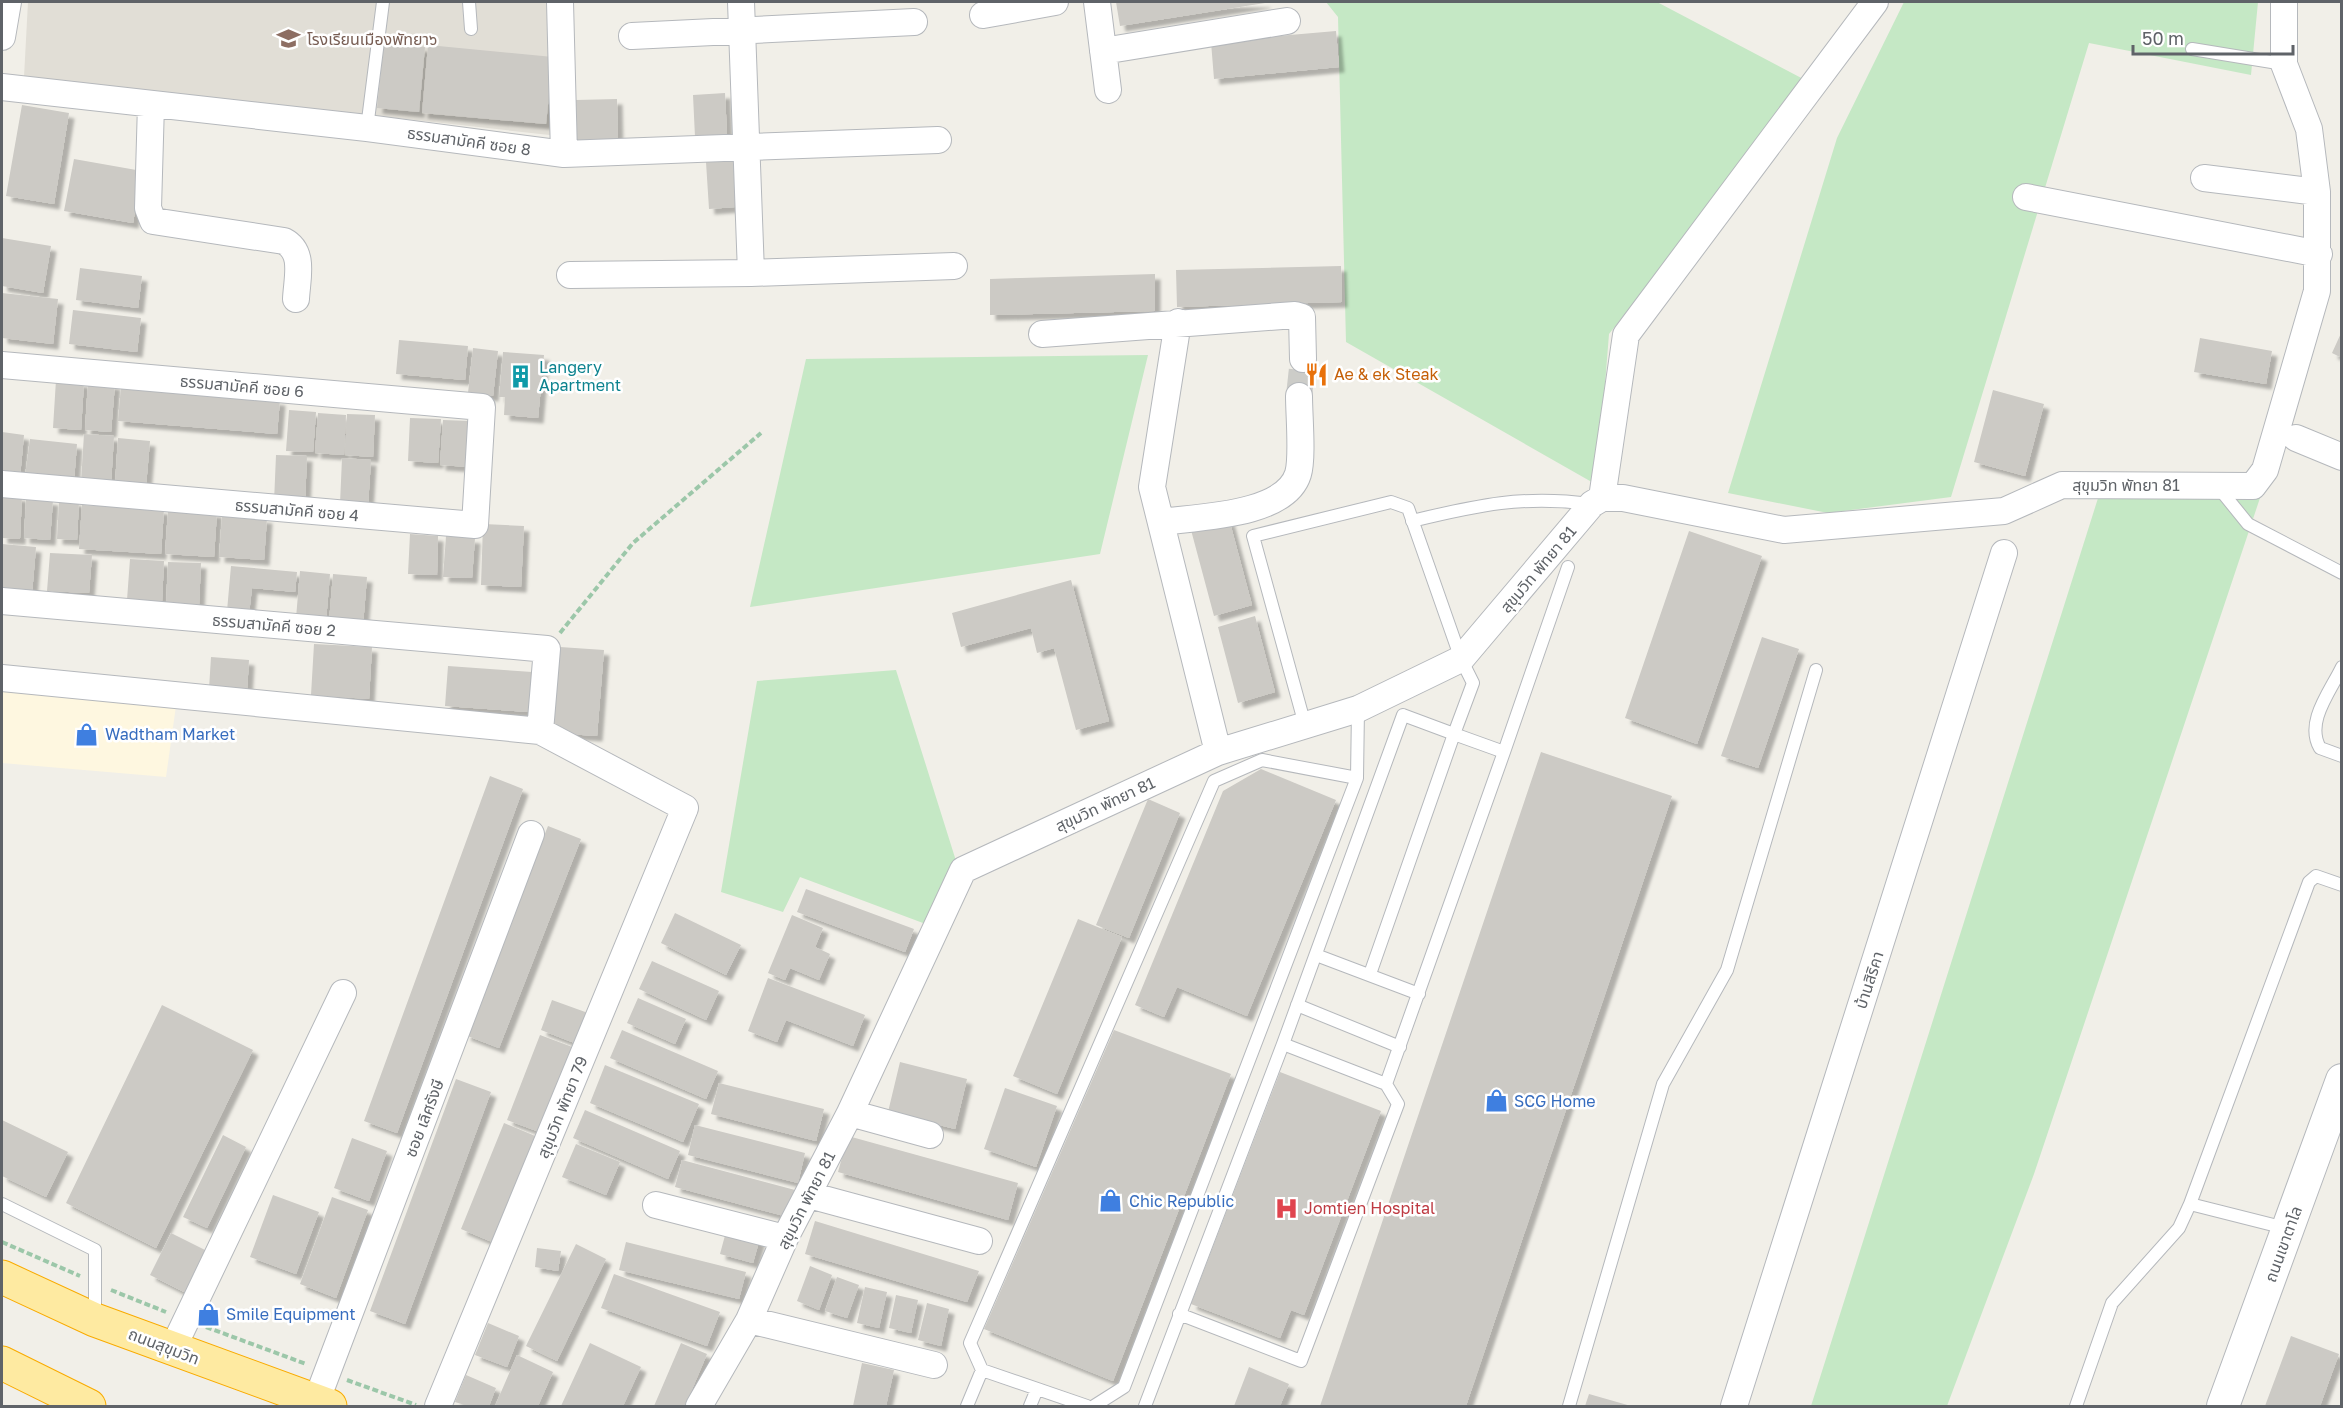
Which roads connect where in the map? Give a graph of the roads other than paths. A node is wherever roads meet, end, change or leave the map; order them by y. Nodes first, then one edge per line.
1 (8, 2) edge
2 (383, 2) edge
3 (469, 2) edge
4 (560, 2) edge
5 (741, 2) edge
6 (1055, 2) edge
7 (1097, 2) edge
8 (1875, 2) edge
9 (2284, 2) edge
10 (983, 15) dead end
11 (1287, 21) dead end
12 (914, 22) dead end
13 (471, 29) dead end
14 (743, 29) junction
15 (632, 36) dead end
16 (2, 37) edge
17 (2192, 49) dead end
18 (1103, 51) junction
19 (2284, 64) junction
20 (2, 87) edge
21 (1108, 90) dead end
22 (151, 104) junction
23 (367, 128) junction
24 (938, 140) dead end
25 (747, 145) junction
26 (564, 154) junction
27 (2204, 178) dead end
28 (2317, 192) junction
29 (2026, 197) dead end
30 (2319, 254) junction
31 (954, 266) dead end
32 (751, 273) junction
33 (570, 275) dead end
34 (296, 299) dead end
35 (1178, 322) junction
36 (1042, 334) dead end
37 (1303, 359) tunnel mouth
38 (2, 365) edge
39 (1299, 396) tunnel mouth
40 (482, 407) joint
41 (2296, 438) dead end
42 (2342, 457) edge
43 (2, 484) edge
44 (2217, 486) junction
45 (1597, 501) junction
46 (1412, 521) junction
47 (1161, 522) junction
48 (2004, 553) dead end
49 (1568, 567) dead end
50 (2342, 573) edge
51 (2, 601) edge
52 (1461, 659) junction
53 (2342, 668) edge
54 (1816, 670) dead end
55 (2, 678) edge
56 (1358, 709) junction
57 (1305, 725) junction
58 (540, 731) junction
59 (1454, 734) junction
60 (1218, 752) junction
61 (1504, 752) junction
62 (2342, 756) edge
63 (1357, 778) junction
64 (531, 834) dead end
65 (2342, 885) edge
66 (1316, 955) junction
67 (1370, 974) junction
68 (343, 993) dead end
69 (1419, 994) junction
70 (1297, 1005) junction
71 (1283, 1044) junction
72 (1400, 1047) junction
73 (2342, 1080) edge
74 (1386, 1084) junction
75 (850, 1113) junction
76 (930, 1135) dead end
77 (809, 1195) junction
78 (2, 1204) edge
79 (2190, 1204) junction
80 (656, 1205) dead end
81 (2289, 1229) junction
82 (785, 1238) junction
83 (979, 1241) dead end
84 (2, 1277) edge
85 (1179, 1314) junction
86 (95, 1320) junction
87 (749, 1320) junction
88 (172, 1350) junction
89 (2, 1364) edge
90 (934, 1365) dead end
91 (982, 1370) junction
92 (1037, 1389) junction
93 (265, 1398) edge
94 (323, 1404) edge
95 (89, 1407) edge
96 (438, 1407) edge
97 (699, 1407) edge
98 (967, 1407) edge
99 (1030, 1407) edge
100 (1087, 1407) edge
101 (1094, 1407) edge
102 (1145, 1407) edge
103 (1569, 1407) edge
104 (1734, 1407) edge
105 (2076, 1407) edge
106 (2223, 1407) edge

1 - 16 street
2 - 23 lane
3 - 13 lane
4 - 26 street
5 - 14 street
6 - 10 street
7 - 18 street
8 - 45 street
9 - 19 street, สุขุมวิท พัทยา 81
11 - 18 street
12 - 14 street
14 - 15 street
14 - 25 street
17 - 19 lane
18 - 21 street
19 - 28 street, สุขุมวิท พัทยา 81
20 - 22 street, ธรรมสามัคคี ซอย 8
22 - 23 street, ธรรมสามัคคี ซอย 8
22 - 34 street
23 - 26 street, ธรรมสามัคคี ซอย 8
24 - 25 street, ธรรมสามัคคี ซอย 8
25 - 26 street, ธรรมสามัคคี ซอย 8
25 - 32 street
27 - 28 street
28 - 30 street, สุขุมวิท พัทยา 81
29 - 30 street
30 - 44 street, สุขุมวิท พัทยา 81
31 - 32 street
32 - 33 street
35 - 36 street
35 - 37 street
35 - 47 street
38 - 40 street, ธรรมสามัคคี ซอย 6
39 - 47 street
40 - 43 street, ธรรมสามัคคี ซอย 4
41 - 42 street
44 - 45 street, สุขุมวิท พัทยา 81
44 - 50 lane
45 - 46 lane
45 - 52 street, สุขุมวิท พัทยา 81
46 - 52 lane
46 - 57 lane
47 - 60 street
48 - 104 street, บ้านสิริคา
49 - 61 lane
51 - 58 street, ธรรมสามัคคี ซอย 2
52 - 56 street, สุขุมวิท พัทยา 81
52 - 59 lane
53 - 62 lane
54 - 103 lane
55 - 58 street
56 - 57 street, สุขุมวิท พัทยา 81
56 - 63 lane
57 - 60 street, สุขุมวิท พัทยา 81
58 - 96 street, สุขุมวิท พัทยา 79
59 - 61 lane
59 - 66 lane
59 - 67 lane
60 - 75 street, สุขุมวิท พัทยา 81
61 - 69 lane
63 - 91 lane
63 - 101 lane
64 - 94 street, ซอย เลิศรังษี
65 - 79 lane
66 - 67 lane
66 - 70 lane
67 - 69 lane
68 - 88 street
69 - 72 lane
70 - 71 lane
70 - 72 lane
71 - 74 lane
71 - 85 lane
72 - 74 lane
73 - 81 street, ถนนเขาตาโล
74 - 85 lane
75 - 76 street
75 - 77 street, สุขุมวิท พัทยา 81
77 - 82 street, สุขุมวิท พัทยา 81
77 - 83 street
78 - 86 lane
79 - 81 lane
79 - 105 lane
80 - 82 street
81 - 106 street, ถนนเขาตาโล
82 - 87 street, สุขุมวิท พัทยา 81
84 - 86 highway, ถนนสุขุมวิท
85 - 102 lane
86 - 88 highway, ถนนสุขุมวิท
87 - 90 street
87 - 97 street, สุขุมวิท พัทยา 81
88 - 93 highway, ถนนสุขุมวิท
89 - 95 highway
91 - 92 lane
91 - 98 lane
92 - 99 lane
92 - 100 lane
93 - 94 highway, ถนนสุขุมวิท

